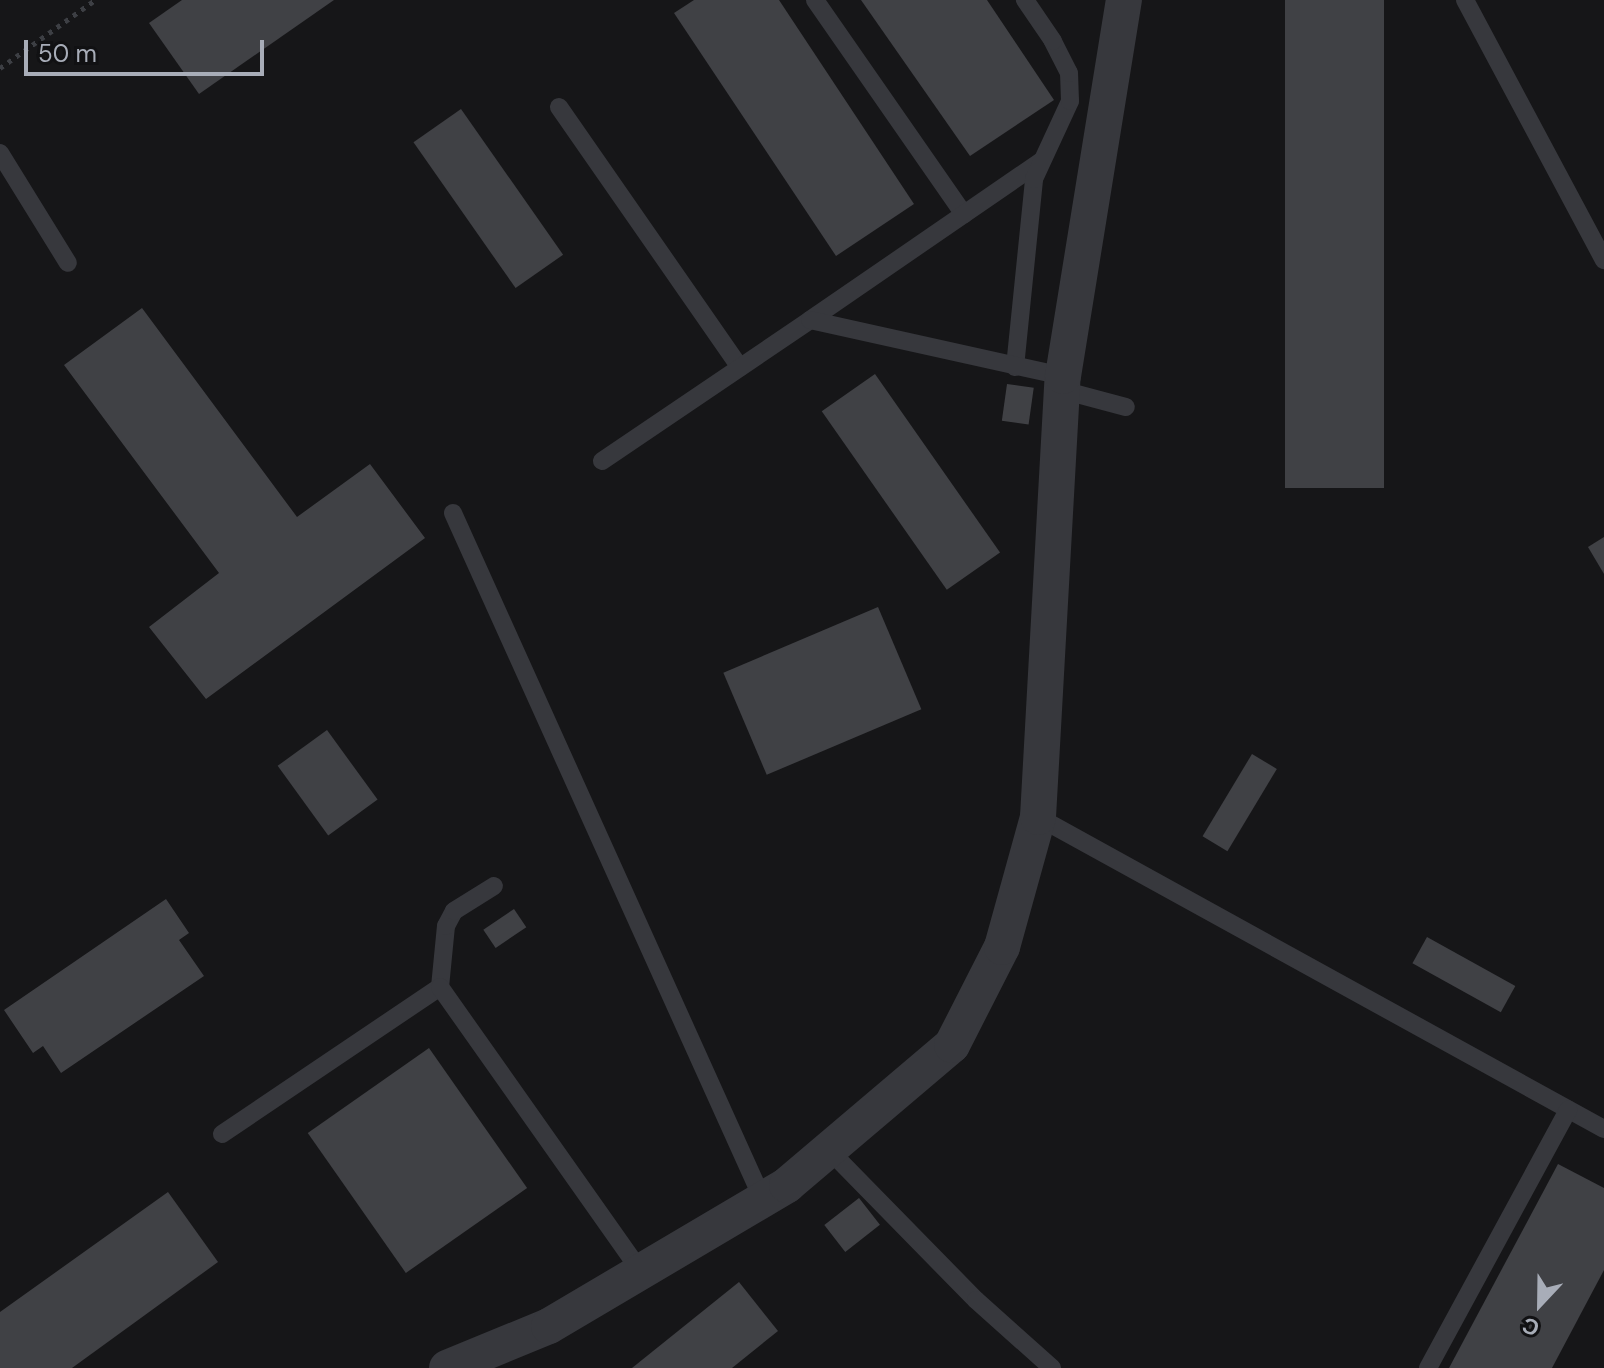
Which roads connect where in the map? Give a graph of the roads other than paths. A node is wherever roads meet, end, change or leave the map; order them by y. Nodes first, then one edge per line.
1 (815, 0) edge
2 (1025, 0) edge
3 (1124, 0) edge
4 (1465, 0) edge
5 (559, 107) dead end
6 (0, 153) edge
7 (1045, 158) junction
8 (964, 214) junction
9 (1604, 260) edge
10 (68, 263) dead end
11 (810, 320) junction
12 (740, 367) junction
13 (1015, 367) junction
14 (1063, 383) junction
15 (1126, 407) dead end
16 (602, 461) dead end
17 (453, 513) dead end
18 (1038, 817) junction
19 (494, 886) dead end
20 (440, 987) junction
21 (1568, 1110) junction
22 (1604, 1129) edge
23 (222, 1134) dead end
24 (829, 1150) junction
25 (763, 1200) junction
26 (641, 1272) junction
27 (447, 1368) edge
28 (1052, 1368) edge
29 (1428, 1368) edge

1 - 8 lane
2 - 7 lane
3 - 14 street
4 - 9 lane
5 - 12 lane
6 - 10 lane
7 - 8 lane
7 - 13 lane
8 - 11 lane
11 - 12 lane
11 - 13 lane
12 - 16 lane
13 - 14 lane
14 - 15 lane
14 - 18 street
17 - 25 lane
18 - 21 lane
18 - 24 street
19 - 20 lane
20 - 23 lane
20 - 26 lane
21 - 22 lane
21 - 29 lane
24 - 25 street
24 - 28 lane
25 - 26 street
26 - 27 street

